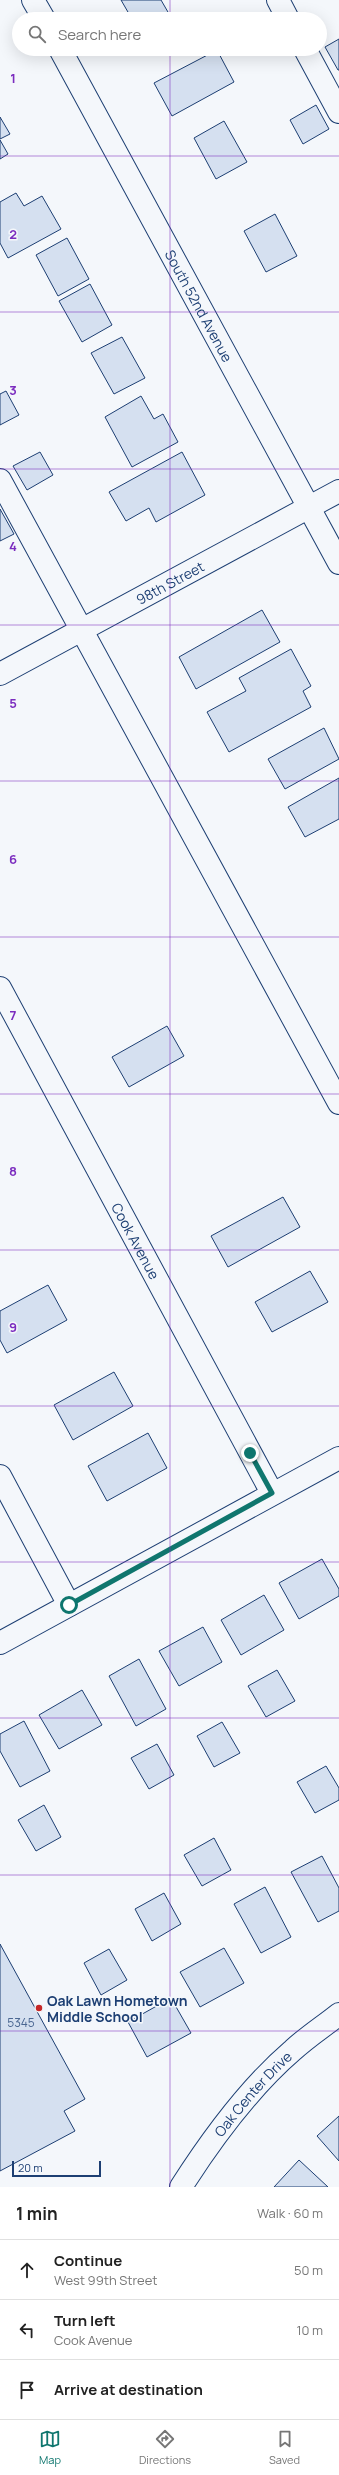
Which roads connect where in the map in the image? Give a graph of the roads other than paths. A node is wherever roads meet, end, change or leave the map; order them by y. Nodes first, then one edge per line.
1 (33, 0) edge
2 (278, 0) edge
3 (40, 12) edge
4 (284, 12) edge
5 (64, 56) edge
6 (309, 56) edge
7 (339, 112) edge
8 (0, 480) edge
9 (339, 491) edge
10 (310, 507) junction
11 (339, 563) edge
12 (82, 630) junction
13 (0, 674) edge
14 (0, 988) edge
15 (339, 1103) edge
16 (339, 1458) edge
17 (0, 1476) edge
18 (272, 1493) junction
19 (69, 1605) junction
20 (0, 1643) edge
21 (339, 2014) edge
22 (181, 2187) edge

1 - 3 street
2 - 4 street
5 - 10 street, South 52nd Avenue
6 - 7 street
8 - 12 street
9 - 10 street, 98th Street
10 - 11 street, South 52nd Avenue
10 - 12 street, 98th Street
12 - 13 street, 98th Street
12 - 15 street
14 - 18 street, Cook Avenue
16 - 18 street
17 - 19 street
18 - 19 street
19 - 20 street
21 - 22 street, Oak Center Drive

